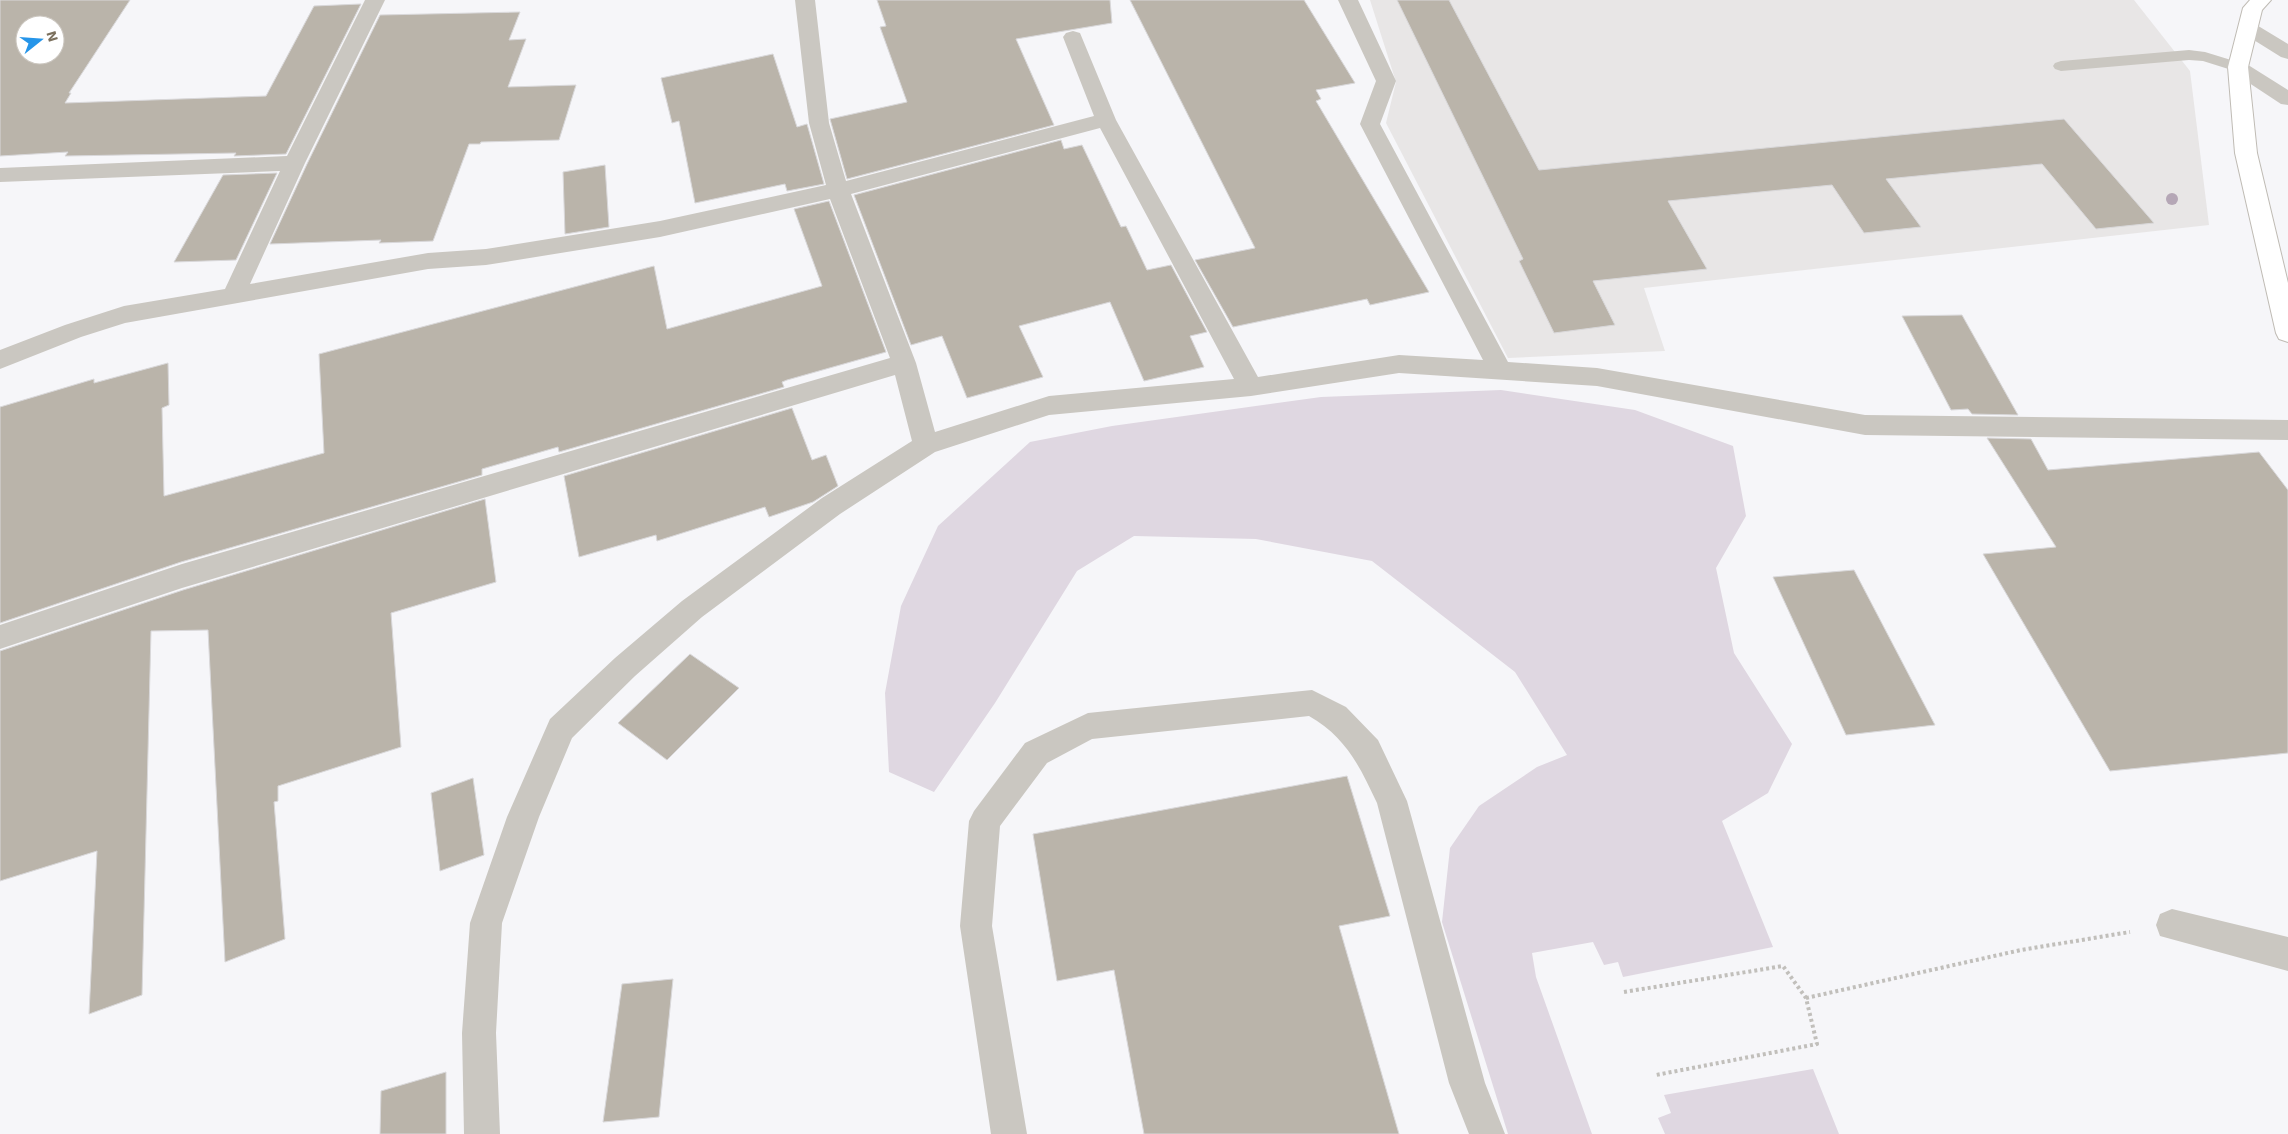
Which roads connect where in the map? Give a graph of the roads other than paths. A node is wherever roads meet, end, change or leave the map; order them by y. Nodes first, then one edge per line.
1 (375, 0) edge
2 (805, 0) edge
3 (1348, 0) edge
4 (2261, 0) edge
5 (2248, 28) junction
6 (1073, 37) dead end
7 (2288, 54) edge
8 (2061, 66) dead end
9 (2238, 67) junction
10 (2288, 99) edge
11 (1106, 120) junction
12 (294, 162) junction
13 (0, 175) edge
14 (838, 190) junction
15 (234, 294) junction
16 (2288, 333) edge
17 (0, 360) edge
18 (904, 363) junction
19 (1500, 370) junction
20 (1251, 387) junction
21 (2288, 430) edge
22 (926, 445) junction
23 (0, 637) edge
24 (2172, 924) dead end
25 (2288, 954) edge
26 (482, 1134) edge
27 (1009, 1134) edge
28 (1487, 1134) edge

1 - 12 street
2 - 14 street
3 - 19 street
4 - 5 main road
5 - 7 street
5 - 9 main road
6 - 11 street
8 - 9 lane
9 - 10 street
9 - 16 main road
11 - 14 street
11 - 20 street
12 - 13 street
12 - 15 street
14 - 15 street
14 - 18 street
15 - 17 street
18 - 22 street
18 - 23 street
19 - 20 street
19 - 21 street
20 - 22 street
22 - 26 street
24 - 25 street
27 - 28 street

